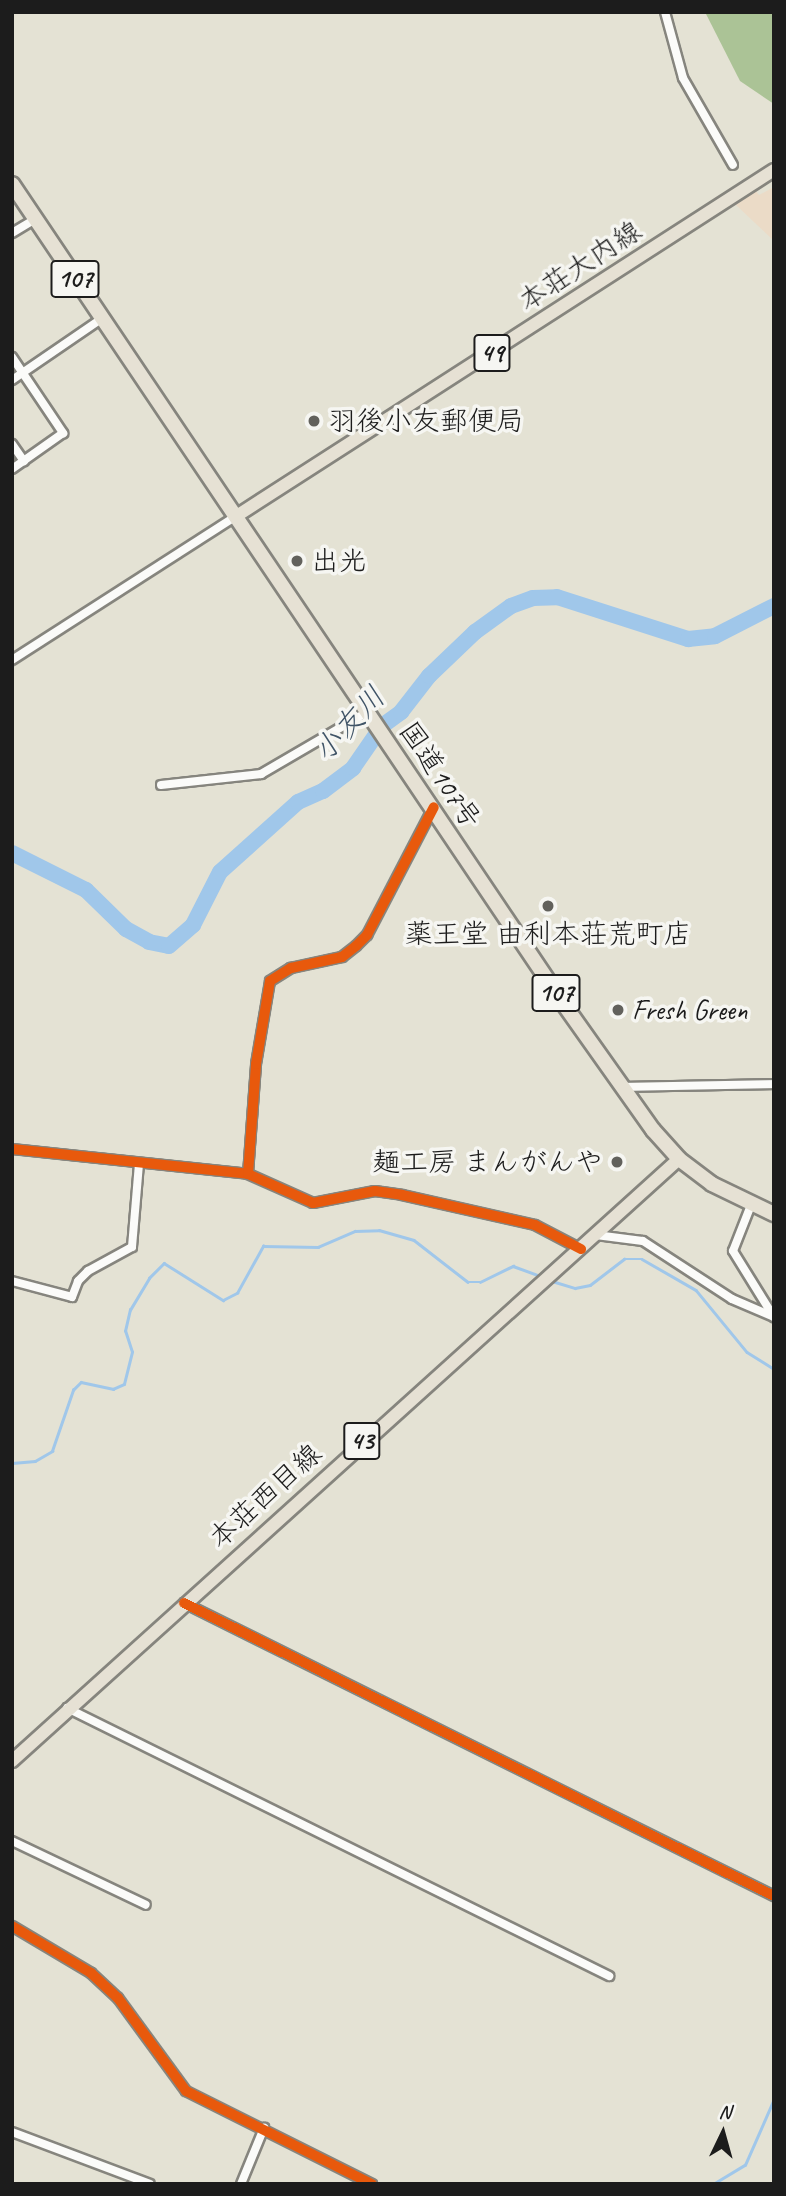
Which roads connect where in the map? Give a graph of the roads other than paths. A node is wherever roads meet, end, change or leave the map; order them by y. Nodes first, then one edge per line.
1 (665, 12) edge
2 (733, 165) dead end
3 (774, 170) edge
4 (12, 184) edge
5 (35, 219) junction
6 (12, 233) edge
7 (102, 319) junction
8 (12, 357) edge
9 (23, 373) junction
10 (12, 380) edge
11 (12, 444) edge
12 (24, 461) junction
13 (12, 469) edge
14 (235, 517) junction
15 (12, 660) edge
16 (370, 716) junction
17 (161, 785) dead end
18 (434, 807) junction
19 (774, 1084) edge
20 (624, 1087) junction
21 (12, 1149) edge
22 (679, 1159) junction
23 (139, 1164) junction
24 (248, 1174) junction
25 (751, 1205) junction
26 (774, 1214) edge
27 (596, 1235) junction
28 (581, 1249) junction
29 (12, 1280) edge
30 (774, 1317) edge
31 (184, 1603) junction
32 (67, 1708) junction
33 (12, 1761) edge
34 (12, 1841) edge
35 (774, 1896) edge
36 (146, 1905) dead end
37 (12, 1926) edge
38 (609, 1976) dead end
39 (264, 2128) junction
40 (12, 2132) edge
41 (150, 2184) edge
42 (241, 2184) edge
43 (373, 2184) edge

1 - 2 street
3 - 14 main road, 本荘大内線 / 49
4 - 5 highway, 国道107号 / 107
5 - 6 street
5 - 7 highway, 国道107号 / 107
7 - 9 street
7 - 14 highway, 国道107号 / 107
8 - 9 street
9 - 10 street
9 - 12 street
11 - 12 street
12 - 13 street
14 - 15 street
14 - 16 highway, 国道107号 / 107
16 - 17 street
16 - 18 highway, 国道107号 / 107
18 - 20 highway, 国道107号 / 107
18 - 24 street
19 - 20 street
20 - 22 highway, 国道107号 / 107
21 - 23 street
22 - 25 highway, 国道107号 / 107
22 - 27 main road, 本荘西目線 / 43
23 - 24 street
23 - 29 street
24 - 28 street
25 - 26 highway, 国道107号 / 107
25 - 30 street
27 - 28 main road, 本荘西目線 / 43
27 - 30 street
28 - 31 main road, 本荘西目線 / 43
31 - 32 main road, 本荘西目線 / 43
31 - 35 street
32 - 33 main road, 本荘西目線 / 43
32 - 38 street
34 - 36 street
37 - 39 street
39 - 42 street
39 - 43 street
40 - 41 street

